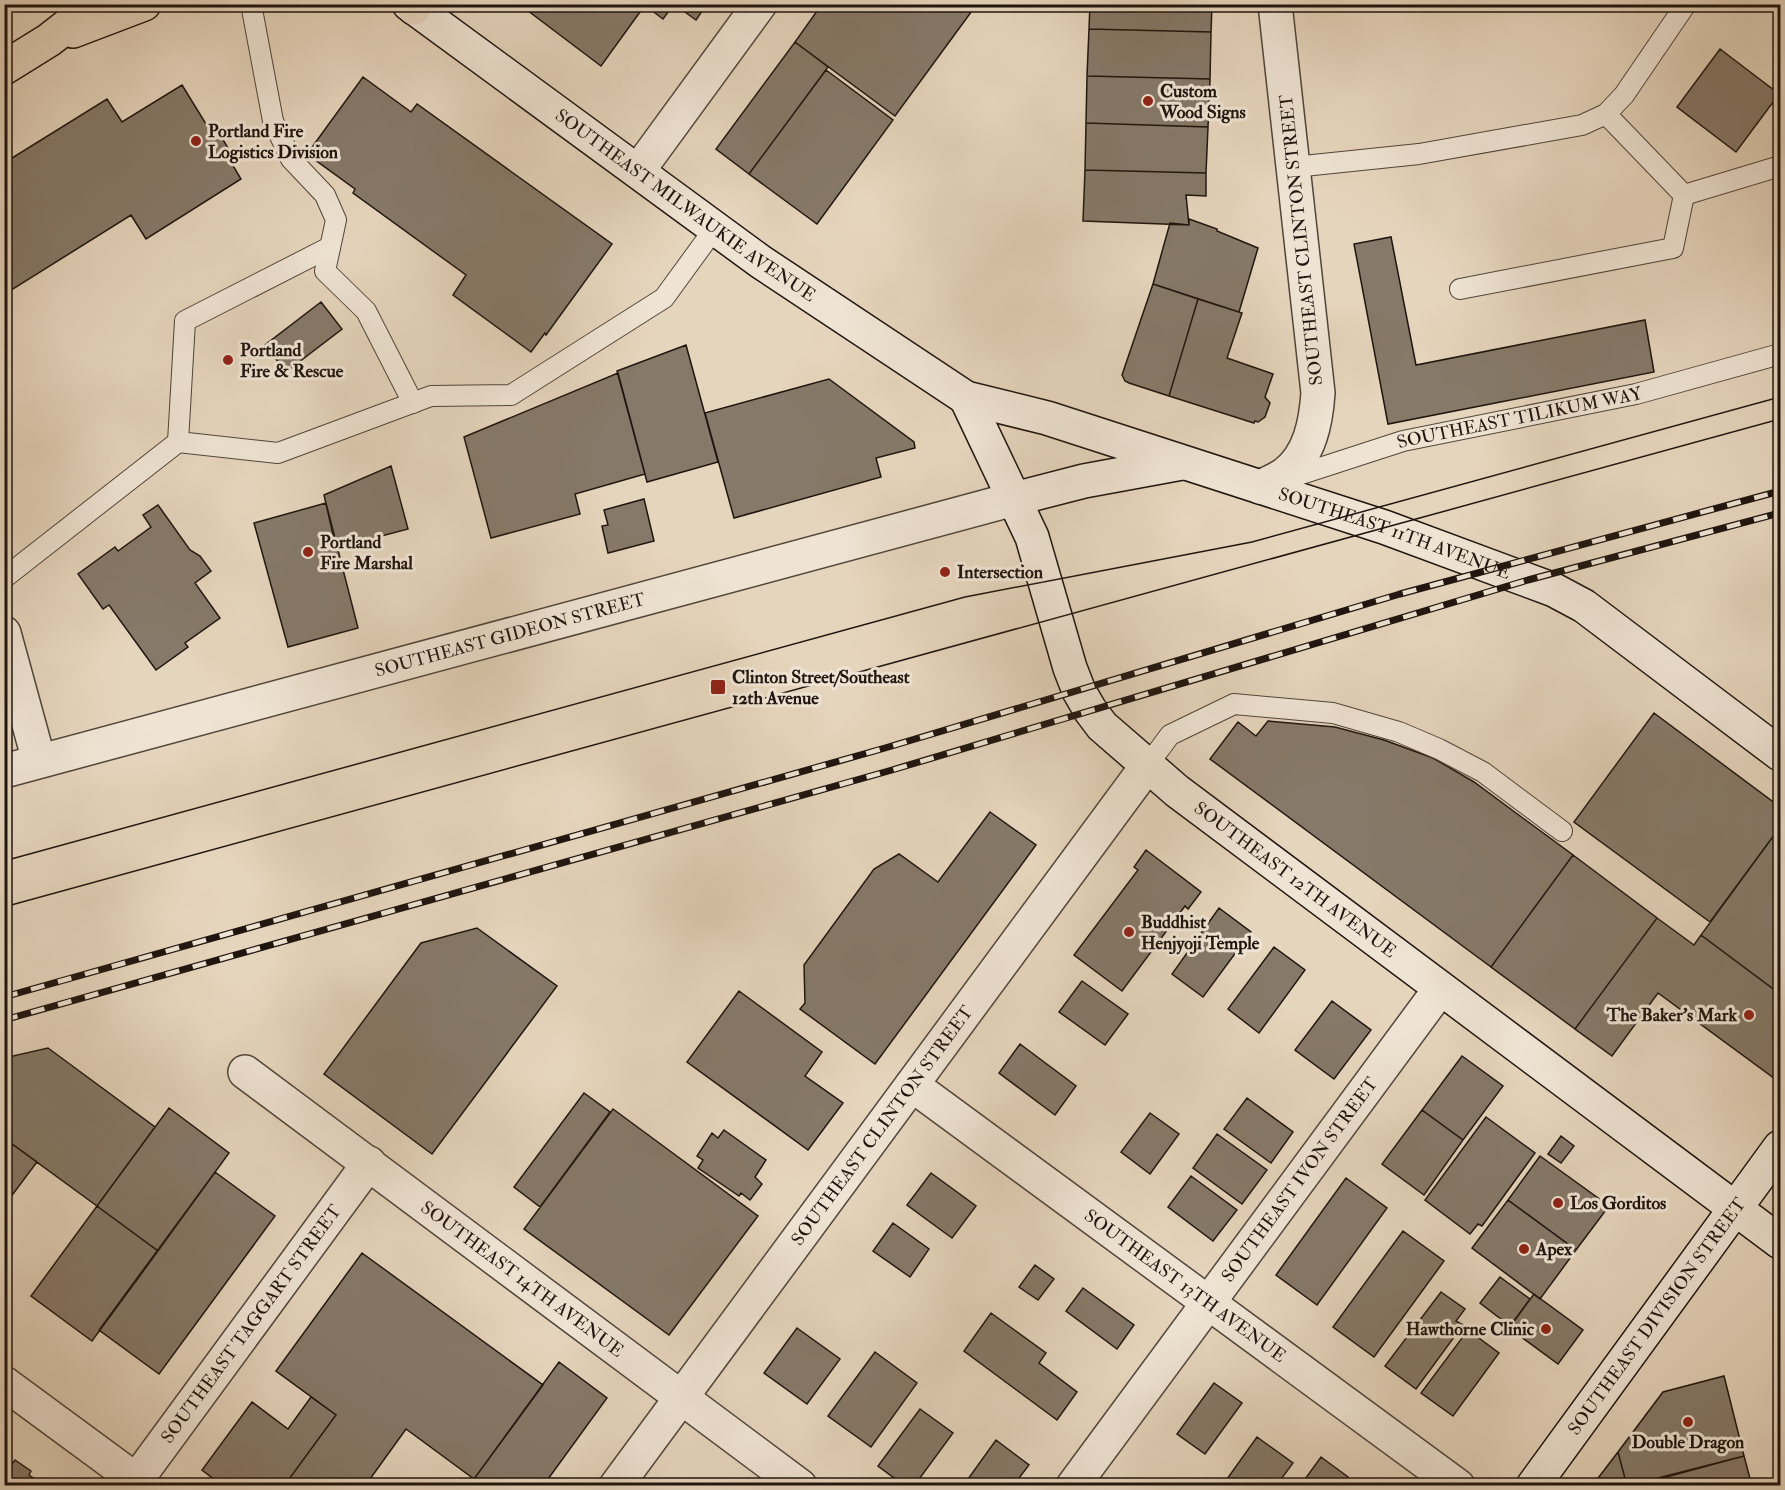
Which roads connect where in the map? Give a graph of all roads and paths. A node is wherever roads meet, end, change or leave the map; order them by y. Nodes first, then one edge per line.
1 (95, 4) edge
2 (144, 4) edge
3 (251, 4) edge
4 (760, 4) edge
5 (1275, 4) edge
6 (1686, 4) edge
7 (413, 6) edge
8 (49, 40) junction
9 (4, 68) edge
10 (1606, 114) junction
11 (1780, 166) edge
12 (1294, 167) junction
13 (638, 171) junction
14 (1684, 195) junction
15 (715, 228) junction
16 (330, 248) junction
17 (1460, 290) dead end
18 (1780, 354) edge
19 (966, 398) junction
20 (413, 403) junction
21 (178, 442) junction
22 (1185, 463) junction
23 (1260, 488) junction
24 (1014, 499) junction
25 (4, 578) edge
26 (4, 633) edge
27 (1780, 754) edge
28 (39, 761) junction
29 (1147, 766) junction
30 (4, 771) edge
31 (1562, 831) dead end
32 (1440, 989) junction
33 (246, 1072) dead end
34 (912, 1085) junction
35 (1780, 1147) edge
36 (369, 1163) junction
37 (1736, 1209) junction
38 (1780, 1242) edge
39 (1208, 1302) junction
40 (4, 1383) edge
41 (682, 1398) junction
42 (137, 1484) edge
43 (616, 1485) edge
44 (800, 1485) edge
45 (1073, 1485) edge
46 (1458, 1485) edge
47 (1533, 1485) edge

1 - 8 main road
2 - 8 main road
3 - 16 lane
4 - 13 street
5 - 12 street, SOUTHEAST CLINTON STREET
6 - 10 lane
7 - 13 street, SOUTHEAST MILWAUKIE AVENUE
8 - 9 main road
10 - 12 lane
10 - 14 lane
11 - 14 lane
12 - 23 street, SOUTHEAST CLINTON STREET
13 - 15 street, SOUTHEAST MILWAUKIE AVENUE
14 - 17 lane
15 - 19 street, SOUTHEAST MILWAUKIE AVENUE
15 - 20 lane
16 - 20 lane
16 - 21 lane
18 - 23 lane, SOUTHEAST TILIKUM WAY
19 - 22 street, SOUTHEAST 11TH AVENUE
19 - 24 street, SOUTHEAST 12TH AVENUE
20 - 21 lane
21 - 25 lane
22 - 23 street, SOUTHEAST 11TH AVENUE
22 - 24 street, SOUTHEAST GIDEON STREET
23 - 27 street, SOUTHEAST 11TH AVENUE
24 - 28 street, SOUTHEAST GIDEON STREET
24 - 29 street, SOUTHEAST 12TH AVENUE
26 - 28 street
28 - 30 street, SOUTHEAST GIDEON STREET
29 - 31 lane
29 - 32 street, SOUTHEAST 12TH AVENUE
29 - 34 street, SOUTHEAST CLINTON STREET
32 - 37 street, SOUTHEAST 12TH AVENUE
32 - 39 street, SOUTHEAST IVON STREET
33 - 36 street, SOUTHEAST 14TH AVENUE
34 - 39 street, SOUTHEAST 13TH AVENUE
34 - 41 street, SOUTHEAST CLINTON STREET
35 - 37 street, SOUTHEAST DIVISION STREET
36 - 41 street, SOUTHEAST 14TH AVENUE
36 - 42 street, SOUTHEAST TAGGART STREET
37 - 38 street, SOUTHEAST 12TH AVENUE
37 - 47 street, SOUTHEAST DIVISION STREET
39 - 45 street, SOUTHEAST IVON STREET
39 - 46 street, SOUTHEAST 13TH AVENUE
40 - 42 street
41 - 43 street, SOUTHEAST CLINTON STREET
41 - 44 street, SOUTHEAST 14TH AVENUE

